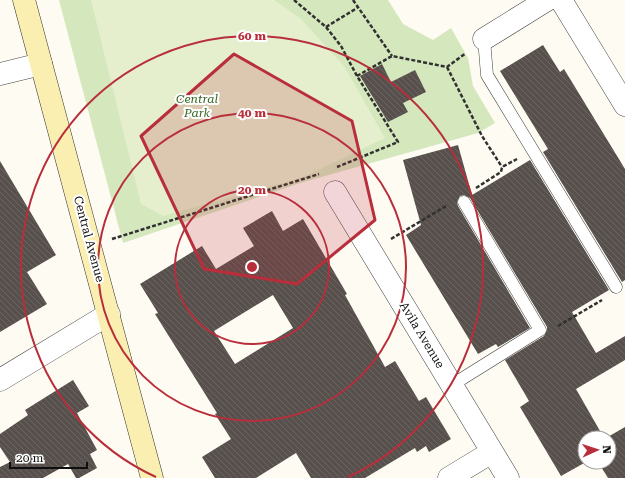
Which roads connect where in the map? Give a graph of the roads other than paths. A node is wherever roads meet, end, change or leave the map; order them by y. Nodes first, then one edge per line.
1 (24, 0) edge
2 (547, 0) edge
3 (561, 0) edge
4 (484, 39) joint
5 (41, 64) junction
6 (0, 74) edge
7 (625, 105) edge
8 (335, 192) dead end
9 (464, 202) dead end
10 (616, 287) dead end
11 (109, 314) junction
12 (0, 380) edge
13 (452, 385) junction
14 (492, 452) junction
15 (152, 478) edge
16 (449, 478) edge
17 (508, 478) edge

1 - 5 main road, Central Avenue
2 - 4 street
3 - 7 street
4 - 10 lane
5 - 6 street
5 - 11 main road, Central Avenue
8 - 13 street, Avila Avenue
9 - 13 lane
11 - 12 street
11 - 15 main road, Central Avenue
13 - 14 street, Avila Avenue
14 - 16 street
14 - 17 street, Avila Avenue

